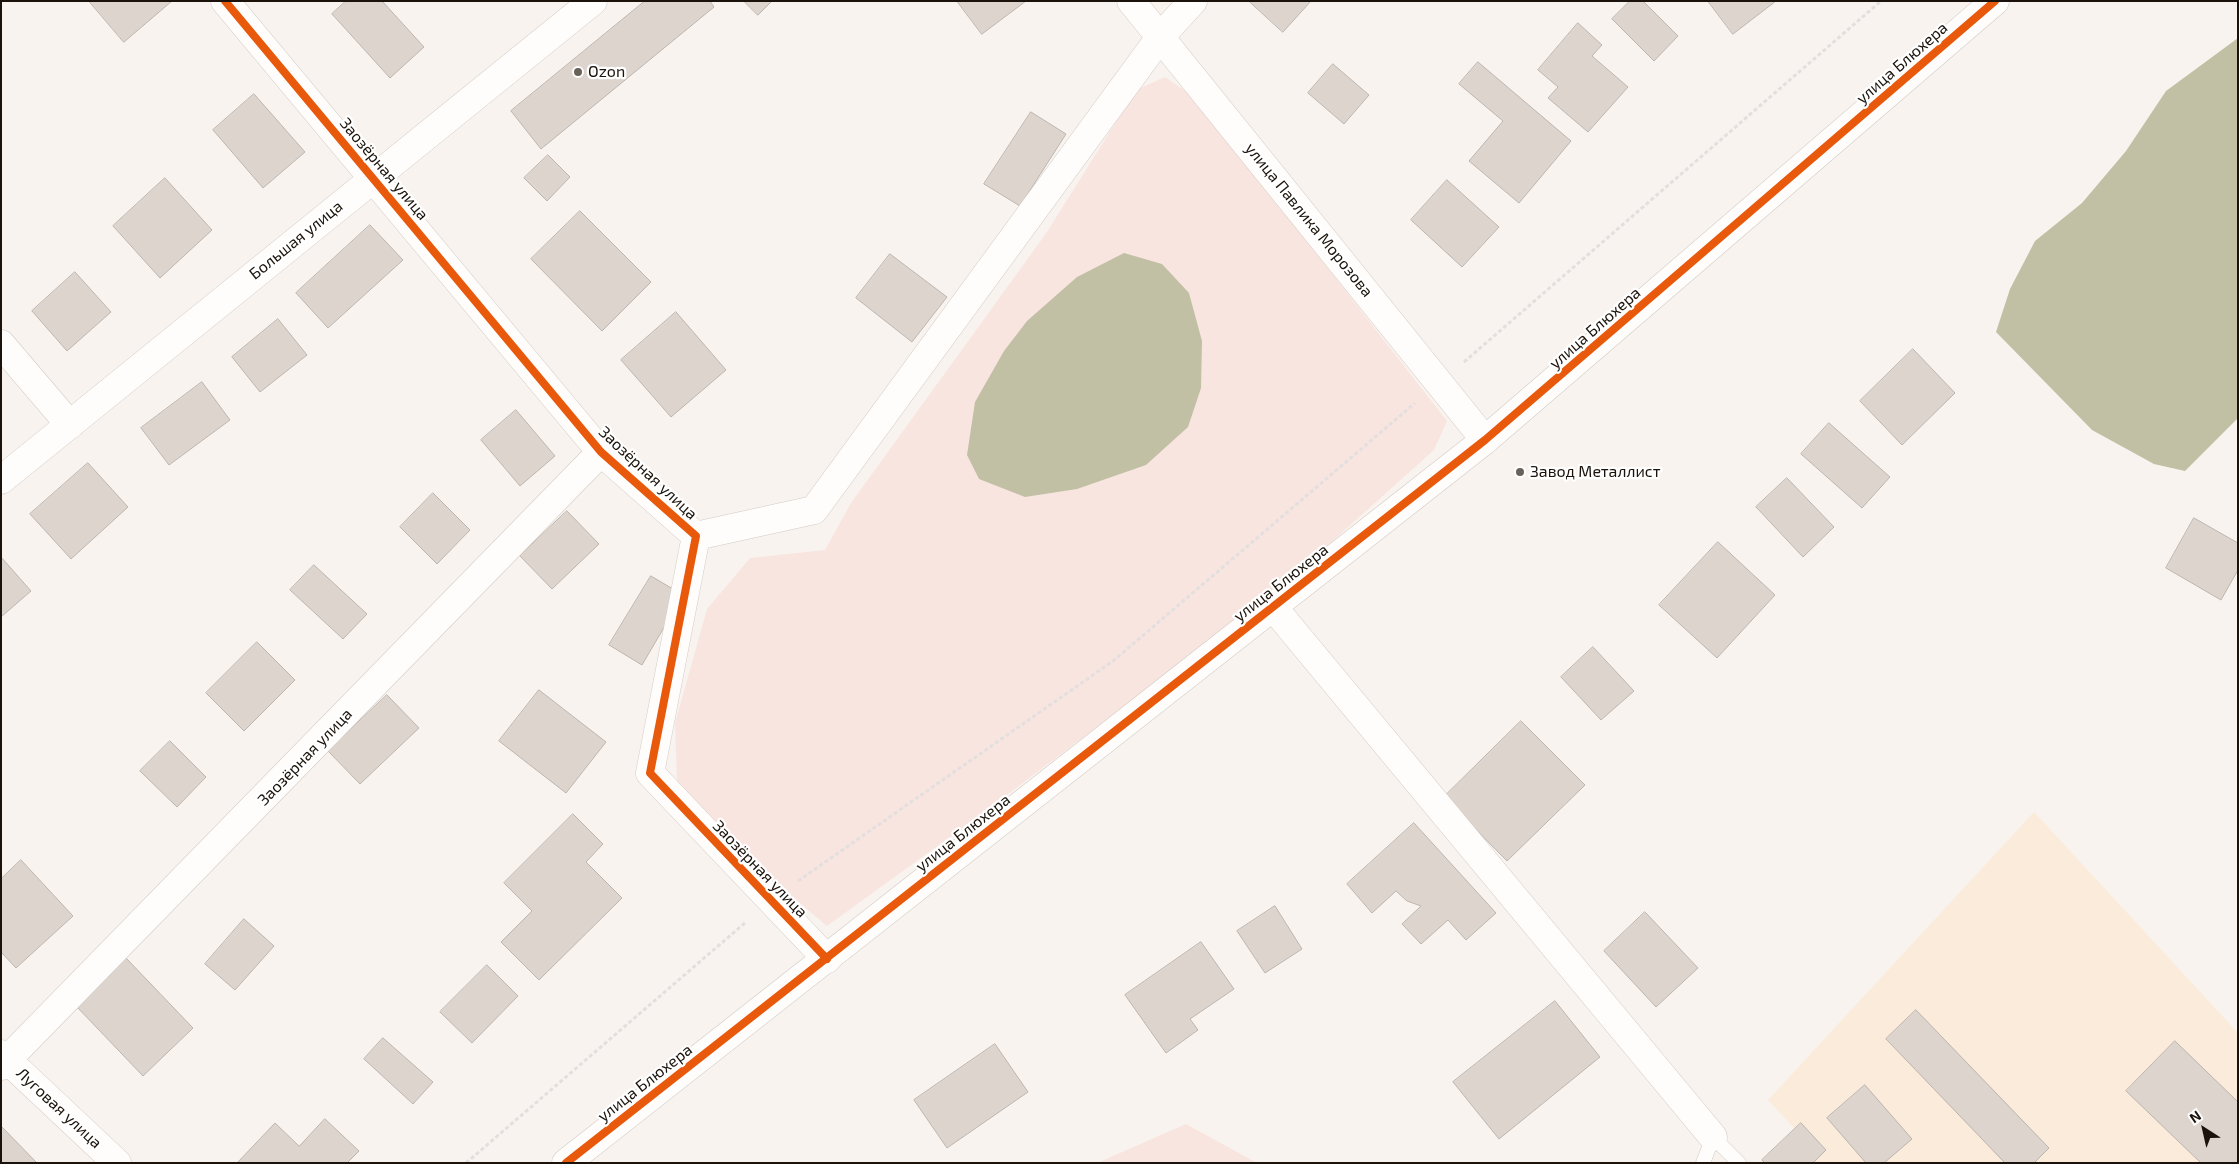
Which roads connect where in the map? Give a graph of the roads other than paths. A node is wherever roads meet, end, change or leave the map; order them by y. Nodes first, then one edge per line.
1 (225, 1) edge
2 (593, 1) edge
3 (1131, 1) edge
4 (1193, 1) edge
5 (1995, 1) edge
6 (1161, 36) junction
7 (373, 177) junction
8 (1, 344) edge
9 (70, 425) junction
10 (1485, 440) junction
11 (601, 452) junction
12 (1, 480) edge
13 (696, 536) junction
14 (1272, 607) junction
15 (827, 958) junction
16 (4, 1060) edge
17 (1713, 1137) junction
18 (117, 1163) edge
19 (566, 1163) edge
20 (1703, 1163) edge
21 (1739, 1163) edge

1 - 7 street, Заозёрная улица
2 - 7 street, Большая улица
3 - 6 street, улица Павлика Морозова
4 - 6 street
5 - 10 street, улица Блюхера
6 - 10 street, улица Павлика Морозова
6 - 13 street
7 - 9 street, Большая улица
7 - 11 street, Заозёрная улица
8 - 9 street
9 - 12 street, Большая улица
10 - 14 street, улица Блюхера
11 - 13 street, Заозёрная улица
11 - 16 street, Заозёрная улица
13 - 15 street, Заозёрная улица
14 - 15 street, улица Блюхера
14 - 17 street
15 - 19 street, улица Блюхера
16 - 18 street, Луговая улица
17 - 20 lane
17 - 21 lane

